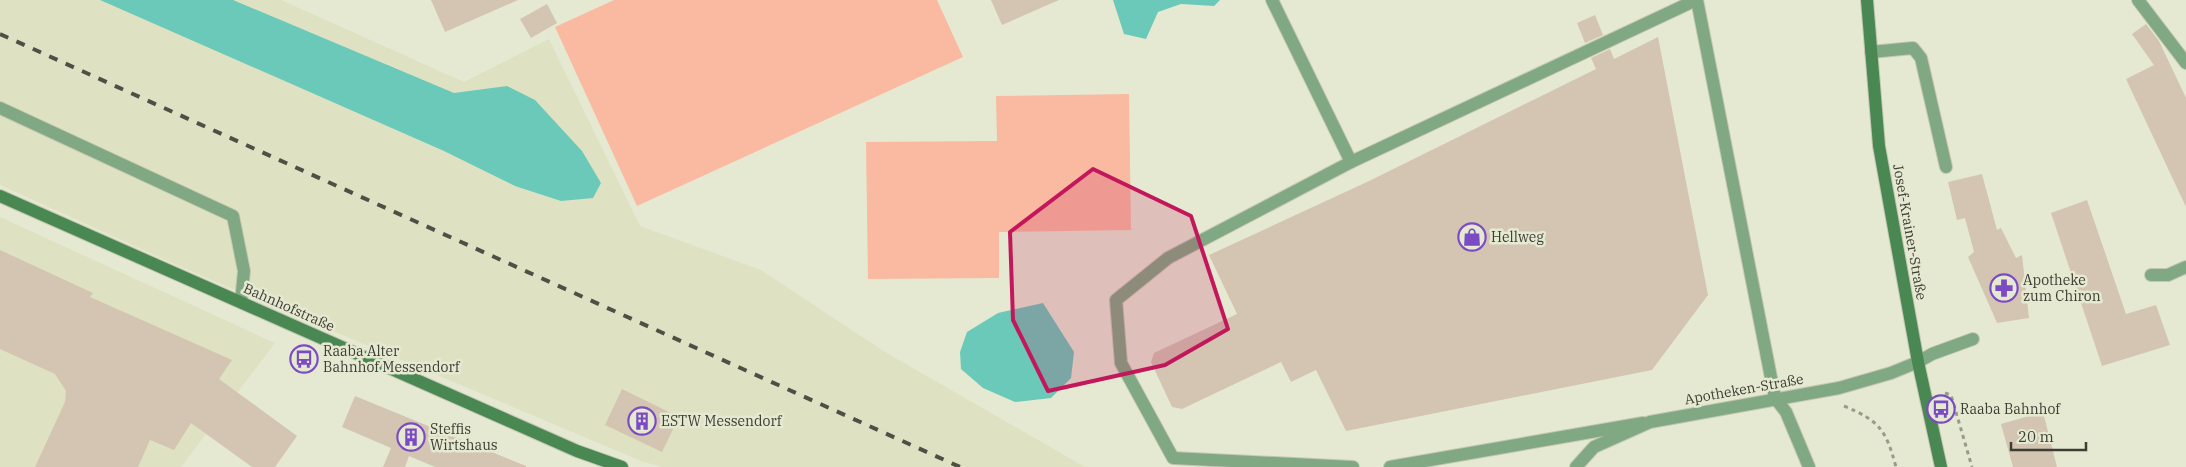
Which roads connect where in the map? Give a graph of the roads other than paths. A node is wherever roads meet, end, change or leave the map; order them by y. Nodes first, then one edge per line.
1 (1272, 0) edge
2 (1696, 0) edge
3 (1867, 0) edge
4 (2138, 0) edge
5 (1871, 52) junction
6 (2186, 63) edge
7 (0, 108) edge
8 (1351, 162) junction
9 (1946, 166) dead end
10 (0, 196) edge
11 (2186, 267) edge
12 (2151, 275) dead end
13 (241, 302) junction
14 (1973, 339) dead end
15 (1918, 362) junction
16 (1775, 398) junction
17 (1650, 422) junction
18 (622, 467) edge
19 (1353, 467) edge
20 (1390, 467) edge
21 (1576, 467) edge
22 (1809, 467) edge
23 (1941, 467) edge

1 - 8 street
2 - 8 street
2 - 16 street
3 - 5 street, Josef-Krainer-Straße
4 - 6 street
5 - 9 street
5 - 15 street, Josef-Krainer-Straße
7 - 13 street
8 - 19 street
10 - 13 street, Bahnhofstraße
11 - 12 street
13 - 18 street, Bahnhofstraße
14 - 15 street, Apotheken-Straße
15 - 16 street, Apotheken-Straße
15 - 23 street, Josef-Krainer-Straße
16 - 17 street, Apotheken-Straße
16 - 22 street
17 - 20 street, Apotheken-Straße
17 - 21 street

